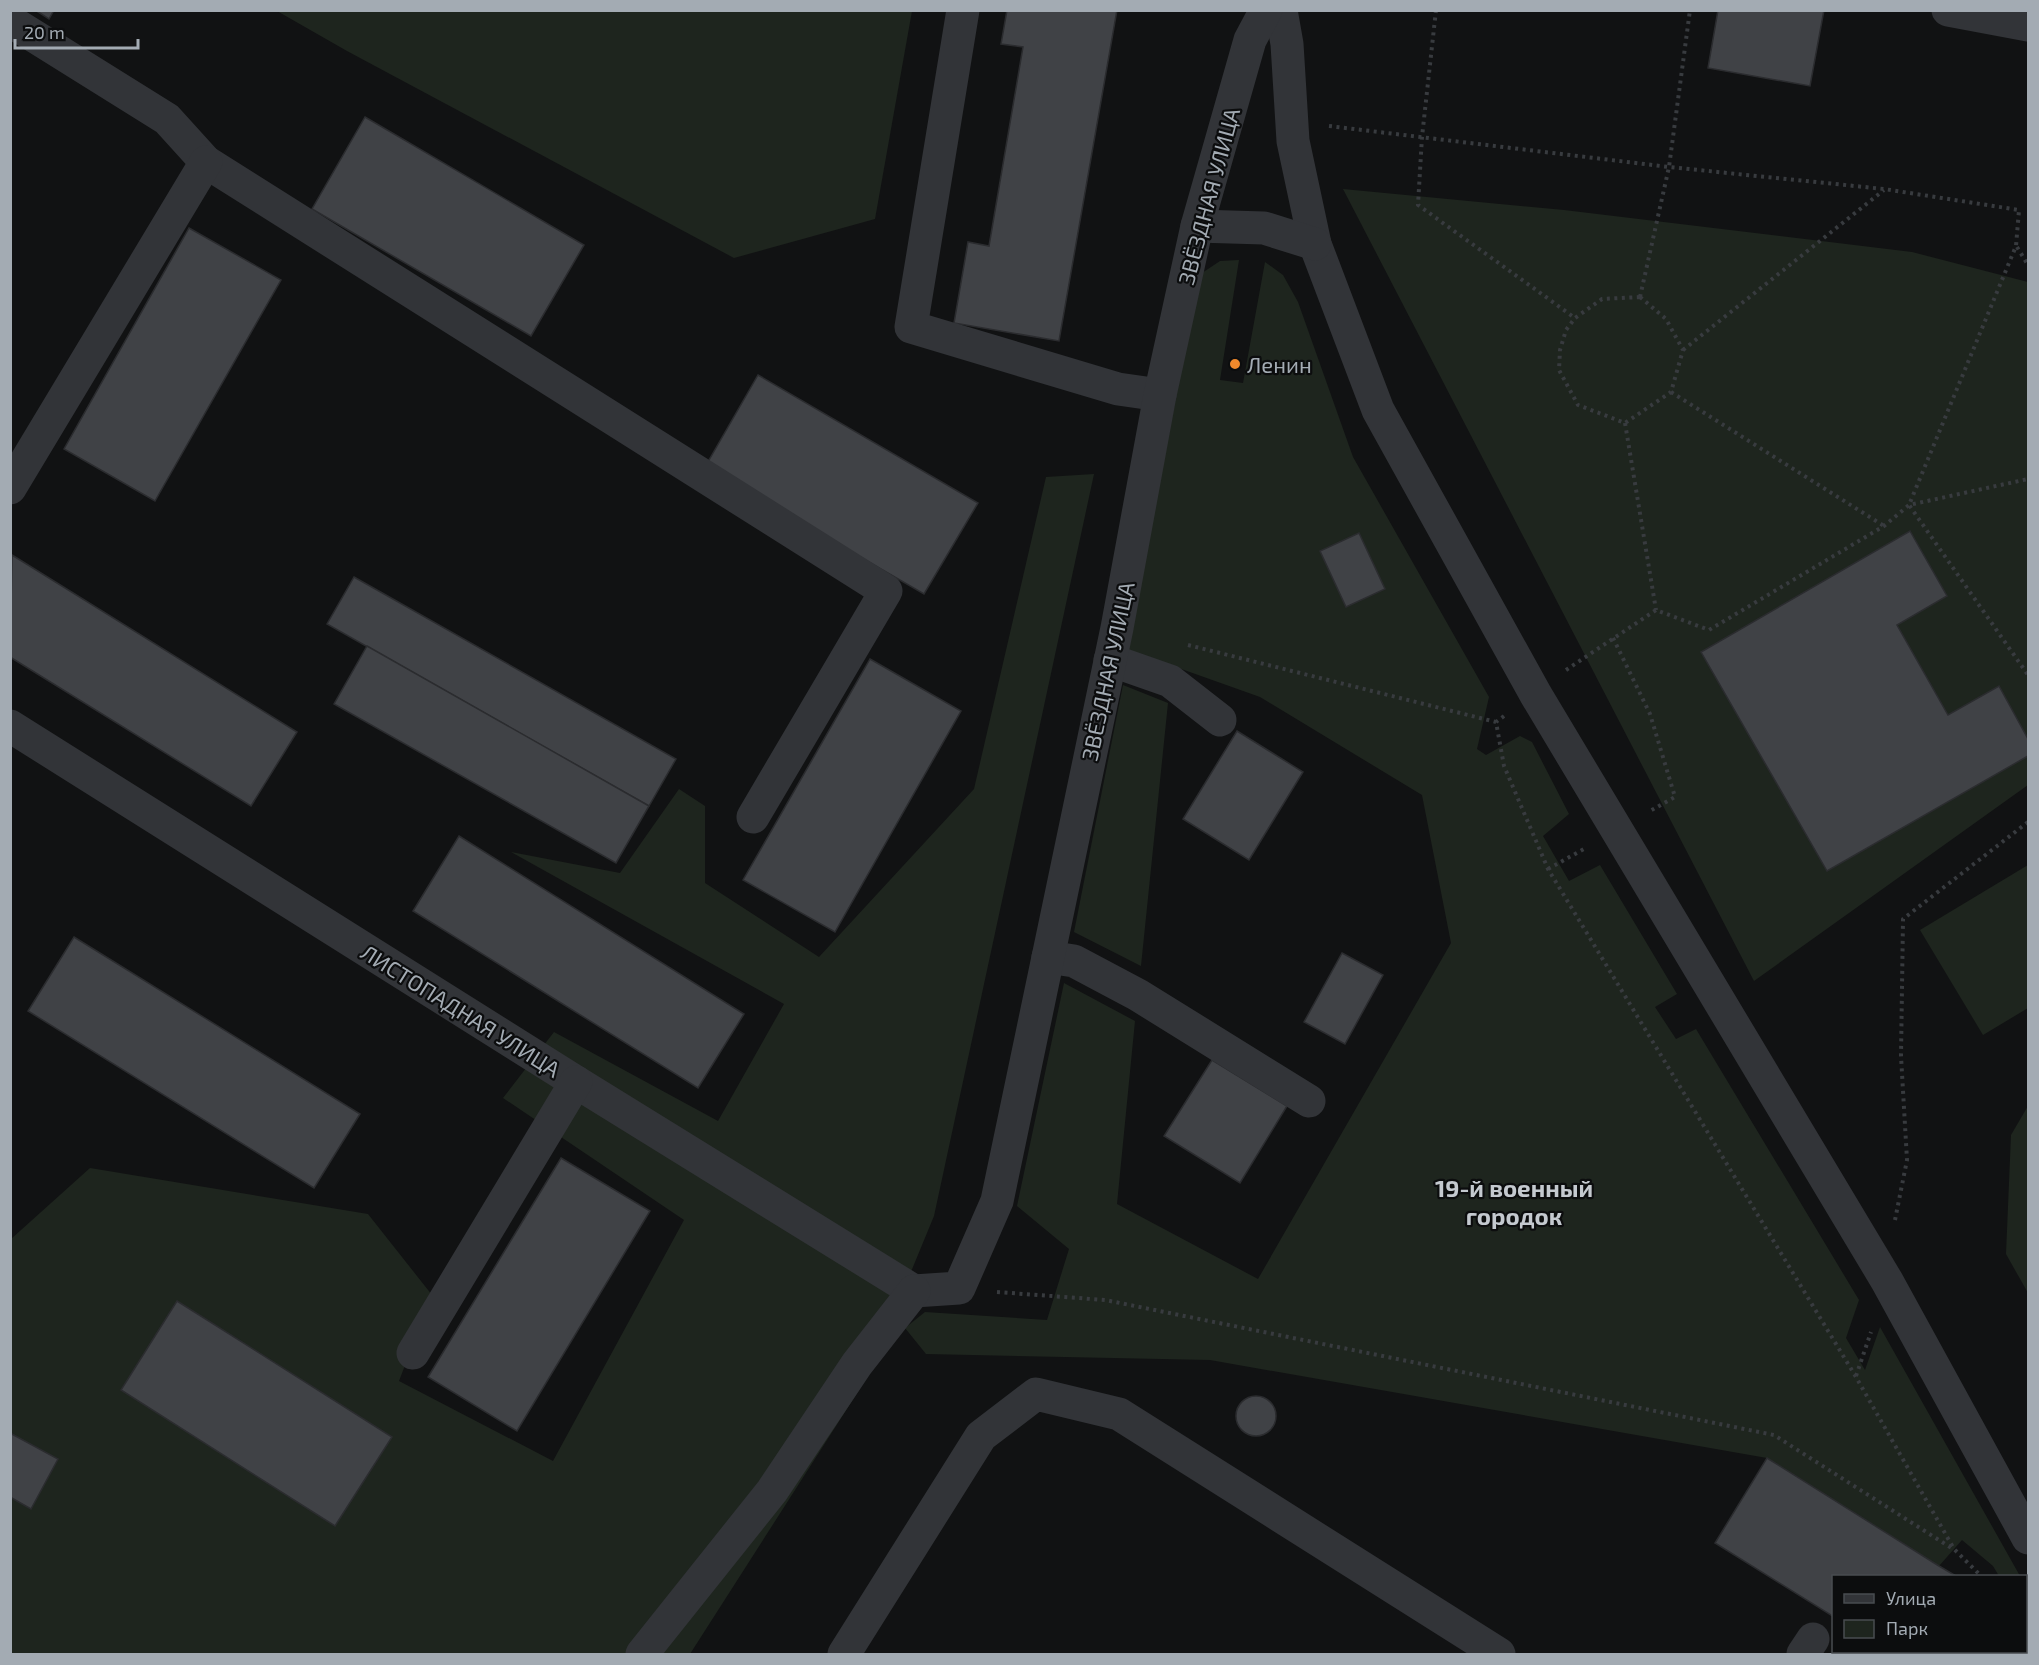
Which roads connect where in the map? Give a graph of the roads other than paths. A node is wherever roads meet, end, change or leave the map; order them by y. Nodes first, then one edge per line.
1 (963, 10) edge
2 (1266, 10) edge
3 (1281, 10) edge
4 (1948, 10) edge
5 (10, 21) edge
6 (2028, 25) edge
7 (207, 162) junction
8 (1197, 226) junction
9 (1315, 244) junction
10 (1160, 395) junction
11 (10, 488) edge
12 (1110, 660) junction
13 (1220, 720) dead end
14 (10, 726) edge
15 (753, 817) dead end
16 (1048, 957) junction
17 (576, 1082) junction
18 (1309, 1101) dead end
19 (914, 1291) junction
20 (413, 1353) dead end
21 (2028, 1538) edge
22 (642, 1654) edge
23 (844, 1654) edge
24 (1498, 1654) edge

1 - 10 street
2 - 8 street, ЗВЁЗДНАЯ УЛИЦА
3 - 9 street
4 - 6 street
5 - 7 street
7 - 11 street
7 - 15 street
8 - 9 street
8 - 10 street, ЗВЁЗДНАЯ УЛИЦА
9 - 21 street
10 - 12 street, ЗВЁЗДНАЯ УЛИЦА
12 - 13 street
12 - 16 street, ЗВЁЗДНАЯ УЛИЦА
14 - 17 street, ЛИСТОПАДНАЯ УЛИЦА
16 - 18 street
16 - 19 street, ЗВЁЗДНАЯ УЛИЦА
17 - 19 street, ЛИСТОПАДНАЯ УЛИЦА
17 - 20 street
19 - 22 street
23 - 24 street

